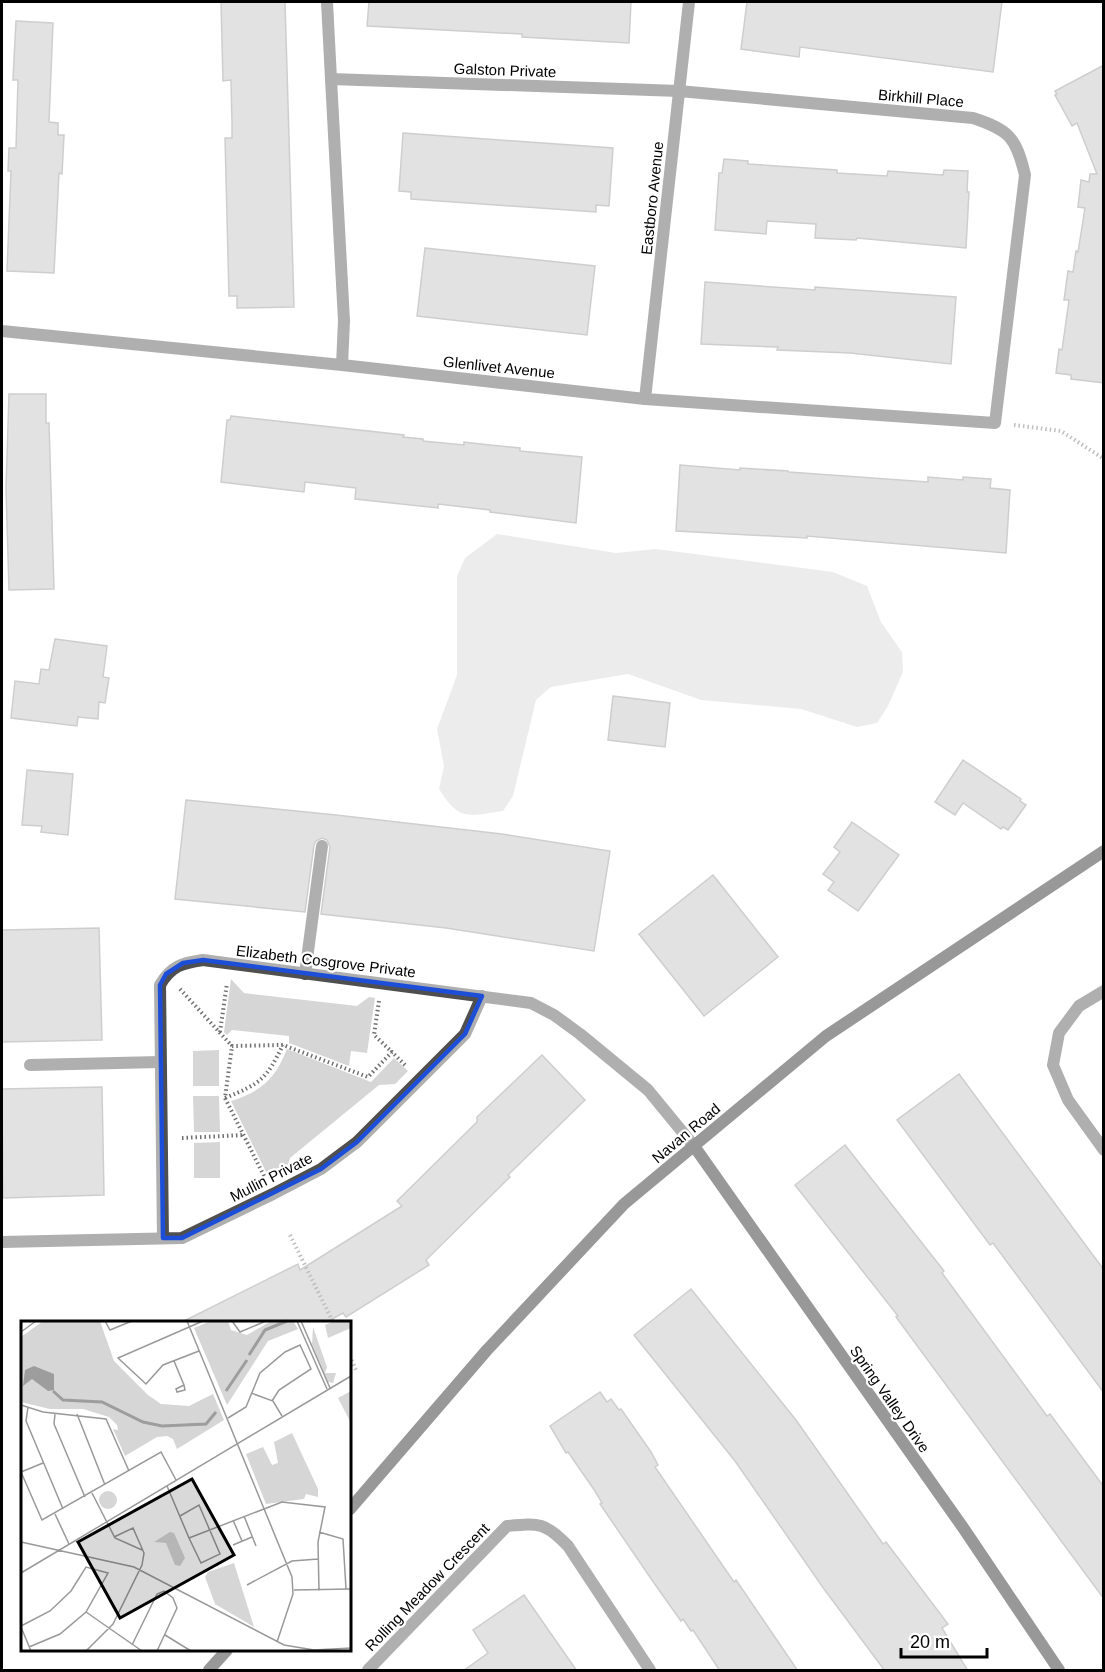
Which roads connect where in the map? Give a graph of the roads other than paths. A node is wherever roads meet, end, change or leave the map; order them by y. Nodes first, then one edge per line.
1 (327, 2) edge
2 (689, 2) edge
3 (331, 79) junction
4 (679, 91) junction
5 (2, 331) edge
6 (342, 365) junction
7 (645, 399) junction
8 (995, 423) joint
9 (322, 846) dead end
10 (1104, 851) edge
11 (305, 974) junction
12 (1104, 991) edge
13 (482, 996) junction
14 (160, 1062) junction
15 (30, 1065) dead end
16 (694, 1146) junction
17 (1104, 1150) edge
18 (163, 1238) junction
19 (2, 1242) edge
20 (351, 1508) edge
21 (226, 1651) edge
22 (209, 1671) edge
23 (368, 1671) edge
24 (650, 1671) edge
25 (1059, 1671) edge

1 - 3 street
2 - 4 street, Eastboro Avenue
3 - 4 street, Galston Private
3 - 6 street
4 - 7 street, Eastboro Avenue
4 - 8 street, Birkhill Place
5 - 6 street, Glenlivet Avenue
6 - 7 street, Glenlivet Avenue
7 - 8 street, Glenlivet Avenue
9 - 11 street
10 - 16 main road, Navan Road
11 - 13 street, Elizabeth Cosgrove Private
11 - 14 street, Elizabeth Cosgrove Private
12 - 17 street
13 - 16 street, Elizabeth Cosgrove Private
13 - 18 street, Mullin Private
14 - 15 street
14 - 18 street, Elizabeth Cosgrove Private
16 - 20 main road, Navan Road
16 - 25 main road, Spring Valley Drive
18 - 19 street, Mullin Private
21 - 22 main road
23 - 24 street, Rolling Meadow Crescent

